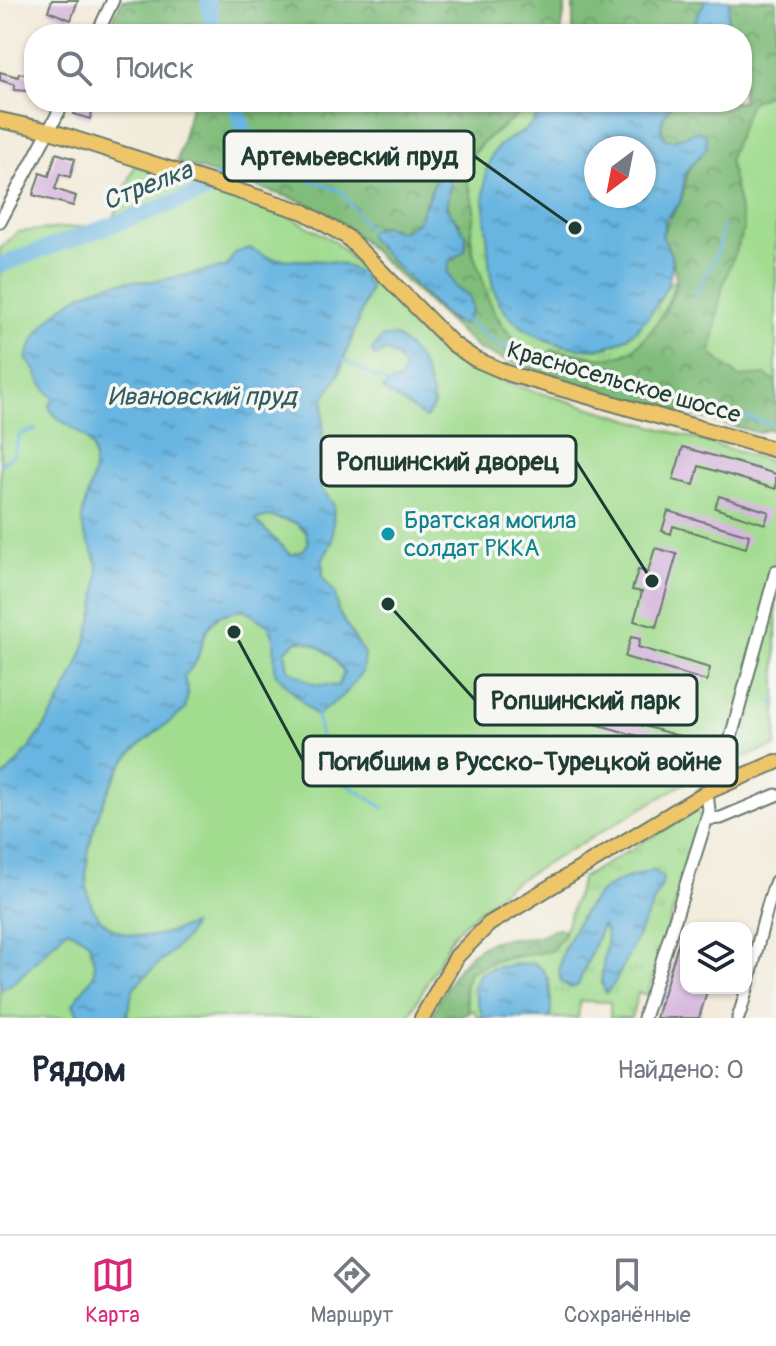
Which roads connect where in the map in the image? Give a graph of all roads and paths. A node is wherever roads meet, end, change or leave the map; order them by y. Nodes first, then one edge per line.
1 (113, 0) edge
2 (102, 24) edge
3 (59, 112) edge
4 (0, 120) edge
5 (50, 131) junction
6 (0, 222) edge
7 (776, 450) edge
8 (776, 571) edge
9 (776, 762) edge
10 (738, 777) junction
11 (707, 792) junction
12 (776, 795) edge
13 (707, 819) junction
14 (776, 881) edge
15 (422, 1018) edge
16 (644, 1018) edge
17 (738, 1018) edge

1 - 2 street
3 - 5 street
4 - 5 main road, Красносельское шоссе
5 - 6 street
5 - 7 main road, Красносельское шоссе
8 - 10 street
9 - 10 main road
10 - 11 main road
11 - 13 street
11 - 15 main road
12 - 13 street
13 - 16 street
14 - 17 street

